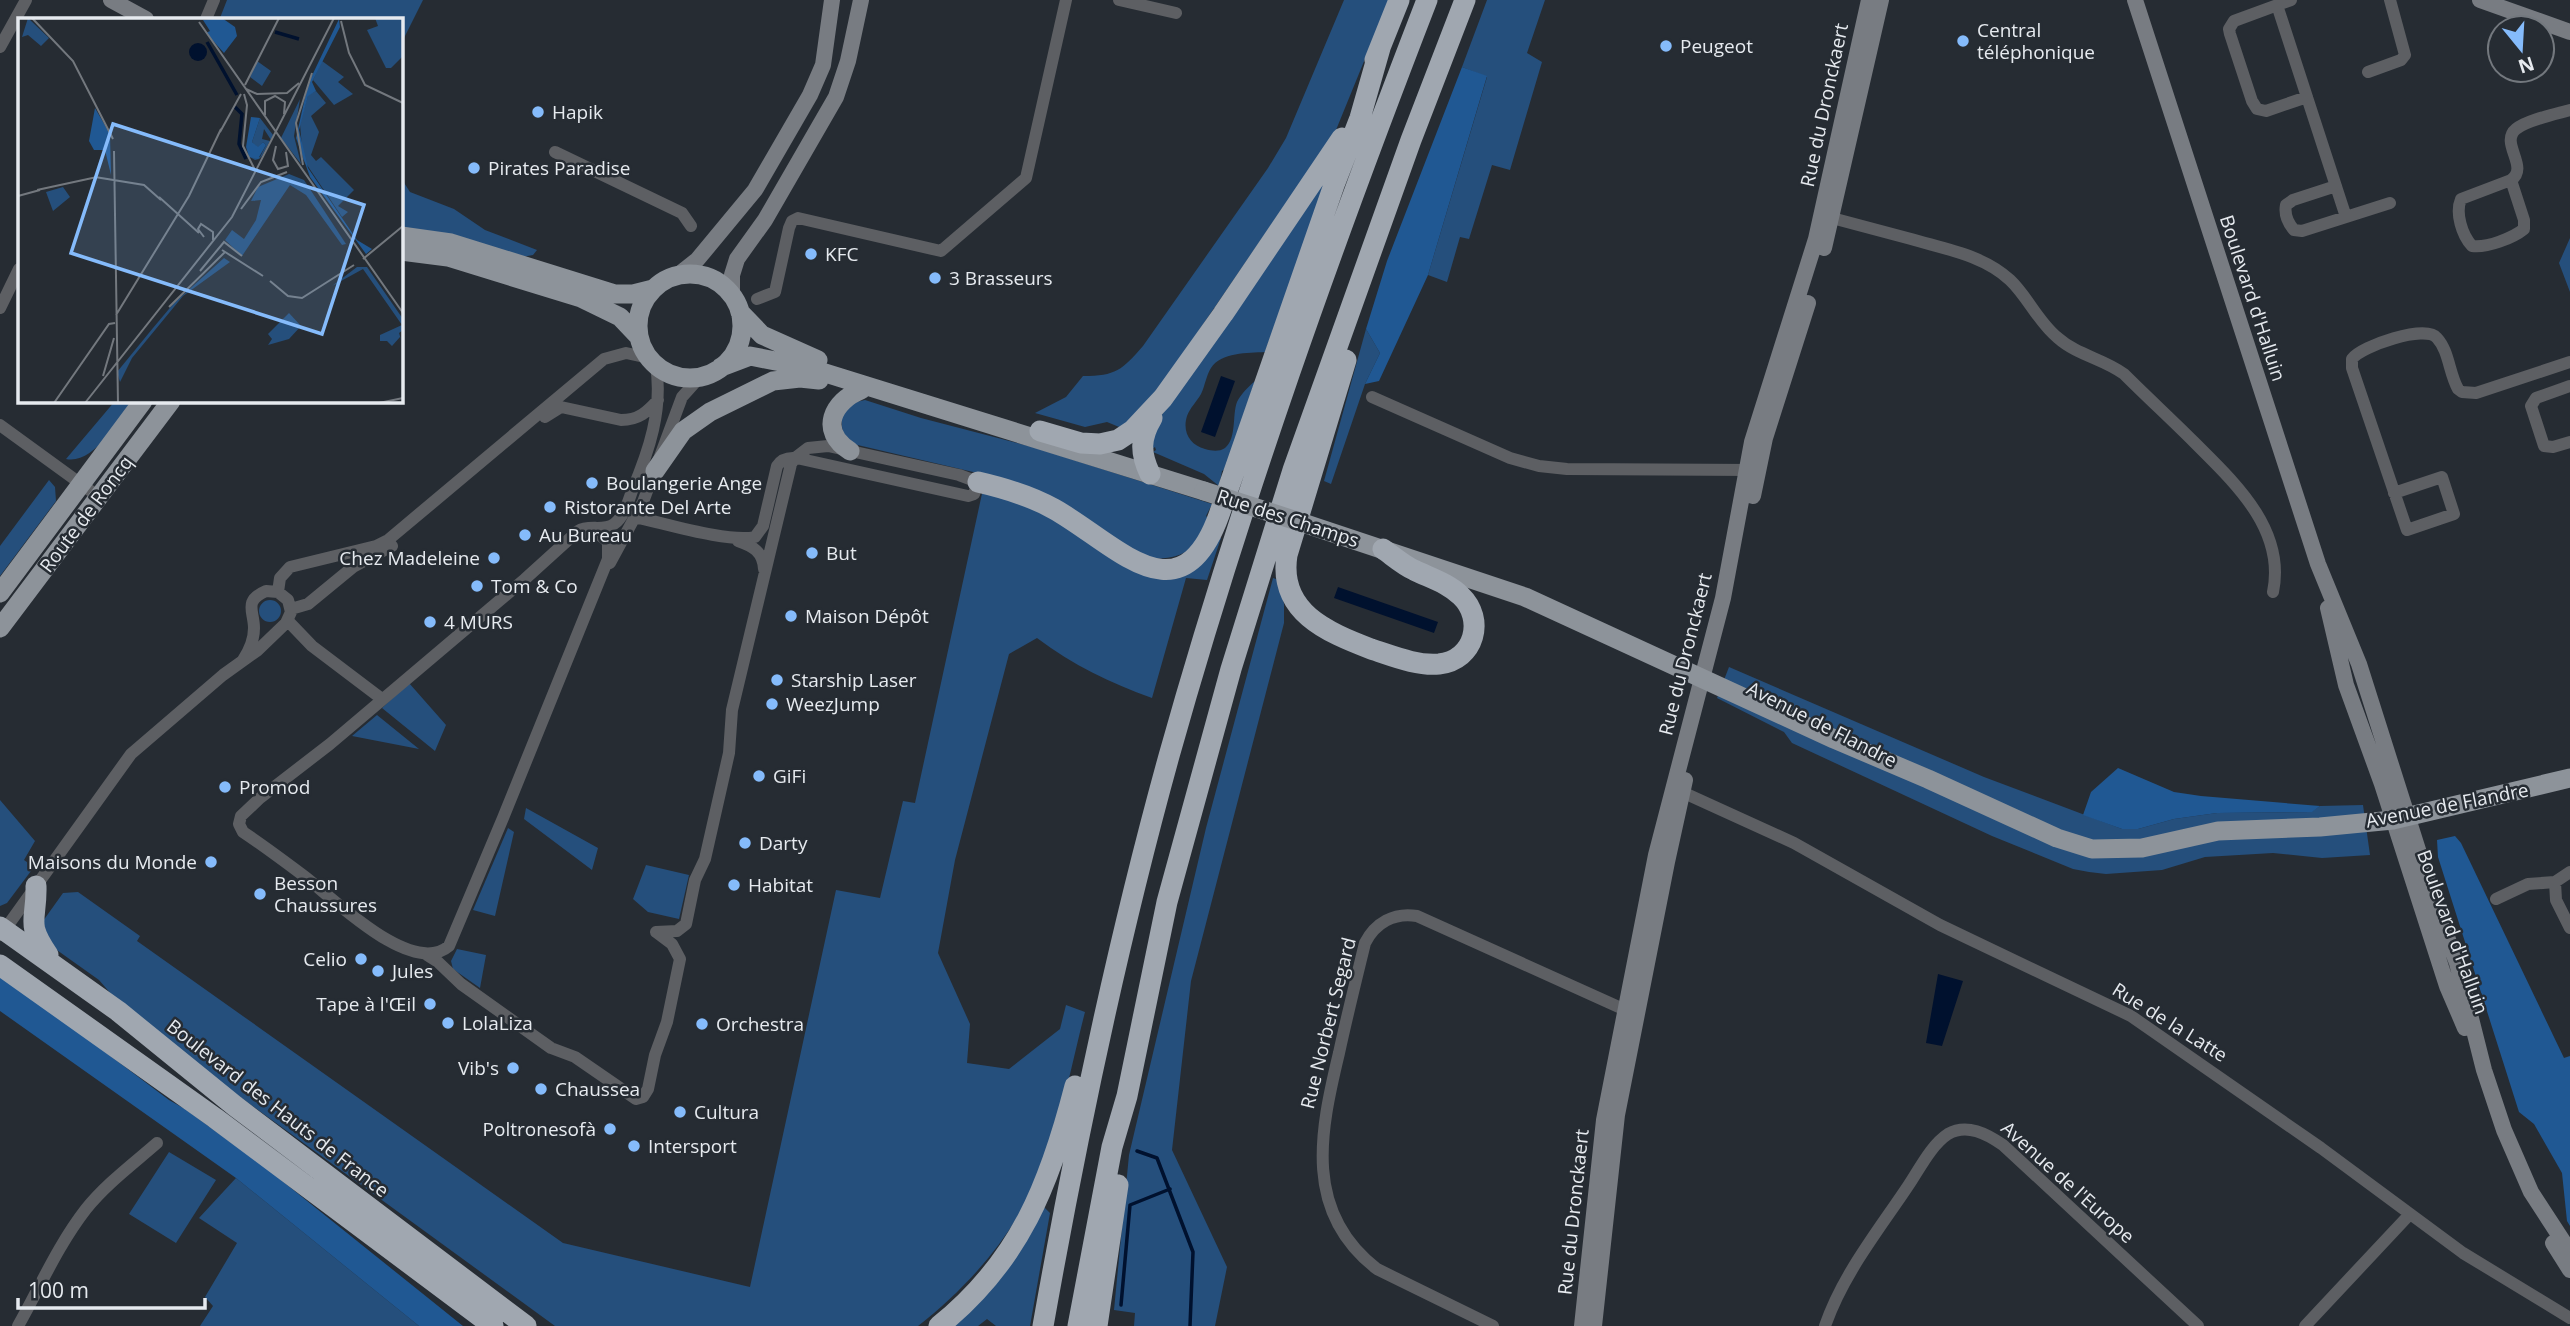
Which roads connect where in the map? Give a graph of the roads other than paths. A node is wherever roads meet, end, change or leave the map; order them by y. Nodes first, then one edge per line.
1 (26, 0) edge
2 (111, 0) edge
3 (214, 0) edge
4 (832, 0) edge
5 (861, 0) edge
6 (1066, 0) edge
7 (1119, 0) edge
8 (1399, 0) edge
9 (1427, 0) edge
10 (1465, 0) edge
11 (1869, 0) edge
12 (1881, 0) edge
13 (2132, 0) edge
14 (2291, 0) edge
15 (2390, 0) edge
16 (2480, 0) edge
17 (2277, 5) junction
18 (1176, 13) dead end
19 (144, 18) edge
20 (206, 18) edge
21 (2570, 32) edge
22 (0, 47) edge
23 (1380, 48) junction
24 (2368, 72) dead end
25 (2307, 97) junction
26 (2570, 110) edge
27 (1411, 140) junction
28 (555, 152) dead end
29 (2511, 180) junction
30 (2336, 186) junction
31 (2390, 203) dead end
32 (2346, 217) junction
33 (1832, 218) junction
34 (691, 226) dead end
35 (402, 236) edge
36 (402, 251) edge
37 (18, 271) edge
38 (678, 275) junction
39 (653, 289) junction
40 (757, 299) dead end
41 (736, 303) junction
42 (0, 308) edge
43 (639, 337) junction
44 (652, 362) junction
45 (2570, 362) edge
46 (721, 367) junction
47 (700, 377) junction
48 (2570, 386) edge
49 (861, 390) junction
50 (899, 396) junction
51 (1372, 397) dead end
52 (1163, 398) junction
53 (659, 400) junction
54 (142, 402) edge
55 (170, 402) edge
56 (0, 425) edge
57 (1040, 431) junction
58 (2570, 442) edge
59 (1067, 446) junction
60 (850, 450) junction
61 (795, 458) junction
62 (1752, 470) junction
63 (655, 471) junction
64 (1150, 474) junction
65 (978, 482) junction
66 (81, 484) junction
67 (2394, 494) junction
68 (99, 497) junction
69 (635, 517) junction
70 (574, 535) junction
71 (721, 535) junction
72 (1383, 549) junction
73 (764, 572) junction
74 (601, 578) junction
75 (278, 592) junction
76 (2273, 592) dead end
77 (0, 593) edge
78 (289, 615) junction
79 (253, 621) junction
80 (0, 628) edge
81 (277, 630) junction
82 (243, 660) junction
83 (1708, 675) junction
84 (382, 699) junction
85 (2570, 779) edge
86 (1682, 792) junction
87 (2402, 823) junction
88 (2570, 872) edge
89 (2555, 882) junction
90 (36, 886) junction
91 (2496, 899) dead end
92 (1127, 917) junction
93 (2570, 928) edge
94 (2, 931) edge
95 (427, 955) junction
96 (0, 965) edge
97 (55, 966) junction
98 (1631, 1013) junction
99 (1127, 1096) junction
100 (157, 1143) dead end
101 (2526, 1183) junction
102 (2410, 1214) junction
103 (2570, 1252) edge
104 (408, 1262) junction
105 (2570, 1270) edge
106 (1099, 1316) edge
107 (2570, 1318) edge
108 (18, 1326) edge
109 (475, 1326) edge
110 (493, 1326) edge
111 (526, 1326) edge
112 (939, 1326) edge
113 (1043, 1326) edge
114 (1078, 1326) edge
115 (1111, 1326) edge
116 (1493, 1326) edge
117 (1582, 1326) edge
118 (1594, 1326) edge
119 (1825, 1326) edge
120 (2198, 1326) edge
121 (2305, 1326) edge

1 - 22 street
2 - 19 main road
3 - 20 street
4 - 38 main road
5 - 41 main road
6 - 40 street
7 - 18 street
8 - 23 highway
9 - 92 highway
10 - 27 highway
11 - 62 main road, Rue du Dronckaert
12 - 33 main road, Rue du Dronckaert
13 - 87 main road, Boulevard d'Halluin
14 - 17 street
15 - 24 street
16 - 21 main road
17 - 25 street
17 - 25 street
23 - 52 highway
23 - 65 highway
25 - 30 street
26 - 29 street
27 - 72 highway
27 - 99 highway
28 - 34 street
29 - 29 street
30 - 32 street
30 - 32 street
31 - 32 street
33 - 62 main road, Rue du Dronckaert
33 - 76 street
35 - 39 main road
36 - 43 main road
37 - 42 street
38 - 39 main road
38 - 41 main road
39 - 43 main road
41 - 46 main road
41 - 57 main road, Rue des Champs
43 - 44 main road
44 - 47 main road
44 - 53 street
44 - 75 street
45 - 67 street
46 - 47 main road
46 - 50 main road, Rue des Champs
47 - 63 street
48 - 58 street
49 - 50 main road
49 - 60 main road
49 - 63 main road
50 - 59 main road, Rue des Champs
51 - 62 street
52 - 57 highway
52 - 64 highway
53 - 70 street
53 - 78 street
54 - 66 main road, Route de Roncq
55 - 68 main road, Route de Roncq
56 - 66 street
57 - 59 main road, Rue des Champs
59 - 64 main road, Rue des Champs
60 - 61 street
60 - 65 street
61 - 65 street
61 - 71 street
61 - 73 street
62 - 83 main road, Rue du Dronckaert
63 - 69 street
64 - 72 main road, Rue des Champs, bridge
66 - 68 street
66 - 77 main road, Route de Roncq
67 - 67 street
68 - 80 main road, Route de Roncq
69 - 71 street
69 - 74 street
70 - 74 street
70 - 84 street
71 - 73 street
72 - 83 main road, Rue des Champs
73 - 95 street
74 - 95 street
75 - 78 street
75 - 79 street
78 - 81 street
78 - 84 street
79 - 81 street
79 - 82 street
81 - 82 street
82 - 90 street
83 - 86 main road, Rue du Dronckaert
83 - 87 main road, Avenue de Flandre
83 - 98 main road, Rue du Dronckaert
84 - 95 street
85 - 87 main road, Avenue de Flandre
86 - 98 main road, Rue du Dronckaert
86 - 102 street, Rue de la Latte
87 - 101 main road, Boulevard d'Halluin
88 - 89 street
89 - 91 street
89 - 93 street
90 - 94 street
90 - 97 highway
92 - 112 highway
92 - 113 highway
94 - 97 highway, Boulevard des Hauts de France
96 - 104 highway
97 - 111 highway, Boulevard des Hauts de France
98 - 116 street, Rue Norbert Segard
98 - 117 main road, Rue du Dronckaert
98 - 118 main road, Rue du Dronckaert
99 - 106 highway
99 - 114 highway
100 - 108 street
101 - 103 main road, Boulevard d'Halluin
101 - 105 main road, Boulevard d'Halluin
102 - 107 street, Rue de la Latte
102 - 121 street
104 - 109 highway
104 - 110 highway
106 - 115 highway
119 - 120 street, Avenue de l'Europe

